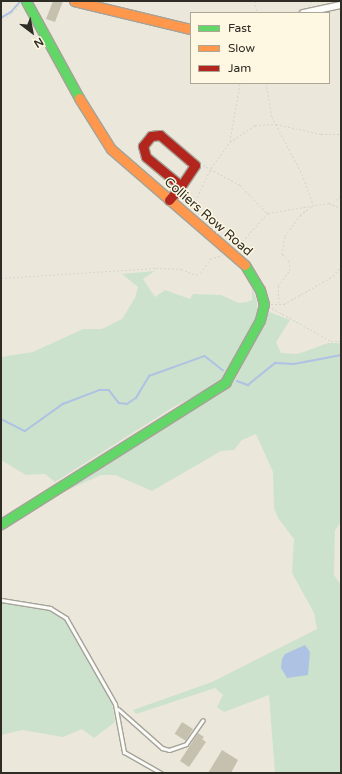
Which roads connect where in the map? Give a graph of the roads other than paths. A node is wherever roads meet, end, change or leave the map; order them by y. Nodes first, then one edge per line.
1 (74, 1) edge
2 (23, 3) edge
3 (341, 4) edge
4 (306, 12) edge
5 (190, 29) edge
6 (181, 186) junction
7 (169, 200) junction
8 (1, 524) edge
9 (1, 600) edge
10 (116, 707) junction
11 (204, 720) dead end
12 (161, 773) edge

1 - 5 street
2 - 7 street, Colliers Row Road
3 - 4 street
6 - 6 street
6 - 7 street
7 - 8 street, Colliers Row Road
9 - 10 lane
10 - 11 lane
10 - 12 lane

